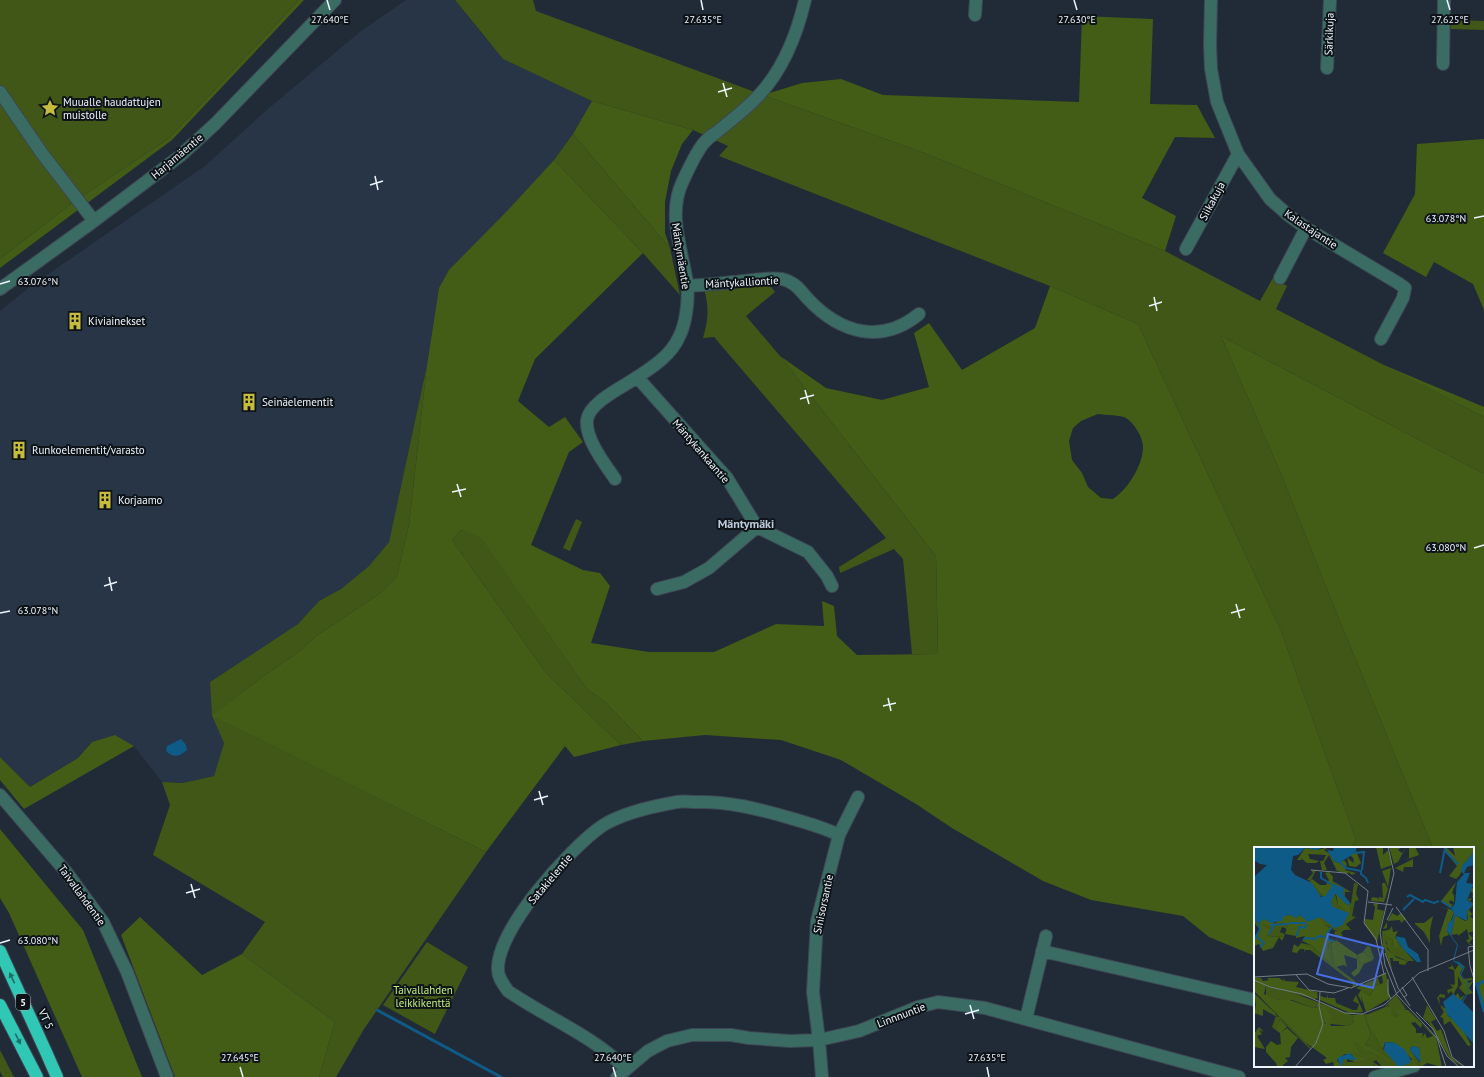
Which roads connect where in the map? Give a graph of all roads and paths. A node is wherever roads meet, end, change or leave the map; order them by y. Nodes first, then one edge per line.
1 (335, 0) edge
2 (805, 0) edge
3 (976, 0) edge
4 (1212, 0) edge
5 (1330, 0) edge
6 (1444, 0) edge
7 (974, 15) dead end
8 (1443, 64) dead end
9 (1327, 68) dead end
10 (0, 92) edge
11 (1238, 154) junction
12 (94, 221) junction
13 (1306, 228) junction
14 (1186, 249) dead end
15 (1280, 278) dead end
16 (688, 286) junction
17 (0, 289) edge
18 (919, 314) dead end
19 (1381, 340) dead end
20 (637, 377) junction
21 (615, 479) dead end
22 (757, 527) junction
23 (832, 586) dead end
24 (657, 589) dead end
25 (0, 795) edge
26 (858, 797) dead end
27 (839, 835) junction
28 (1046, 936) dead end
29 (0, 951) edge
30 (1042, 951) junction
31 (1254, 1000) edge
32 (0, 1005) edge
33 (1026, 1019) junction
34 (819, 1040) junction
35 (1410, 1067) edge
36 (621, 1073) edge
37 (37, 1077) edge
38 (56, 1077) edge
39 (167, 1077) edge
40 (822, 1077) edge
41 (1239, 1077) edge
42 (1375, 1077) edge

1 - 12 street, Harjamäentie
2 - 16 street, Mäntymäentie
3 - 7 street
4 - 11 street, Kalastajantie
5 - 9 street, Särkikuja
6 - 8 street
10 - 12 street
11 - 13 street, Kalastajantie
11 - 14 street, Siikakuja
12 - 17 street, Harjamäentie
13 - 15 street
13 - 19 street, Kalastajantie
16 - 18 street, Mäntykalliontie
16 - 20 street, Mäntymäentie
20 - 21 street, Mäntymäentie
20 - 22 street, Mäntykankaantie
22 - 23 street
22 - 24 street
25 - 39 street, Taivallahdentie
26 - 27 street, Sinisorsantie
27 - 34 street, Sinisorsantie
27 - 36 street, Satakielentie
28 - 30 street
38 -> 29 highway, VT 5 / 5
30 - 31 street
30 - 33 street
32 -> 37 highway, 5
33 - 34 street, Linnnuntie
33 - 41 street, Linnnuntie
34 - 36 street, Linnnuntie
34 - 40 street, Sinisorsantie
35 - 42 street

